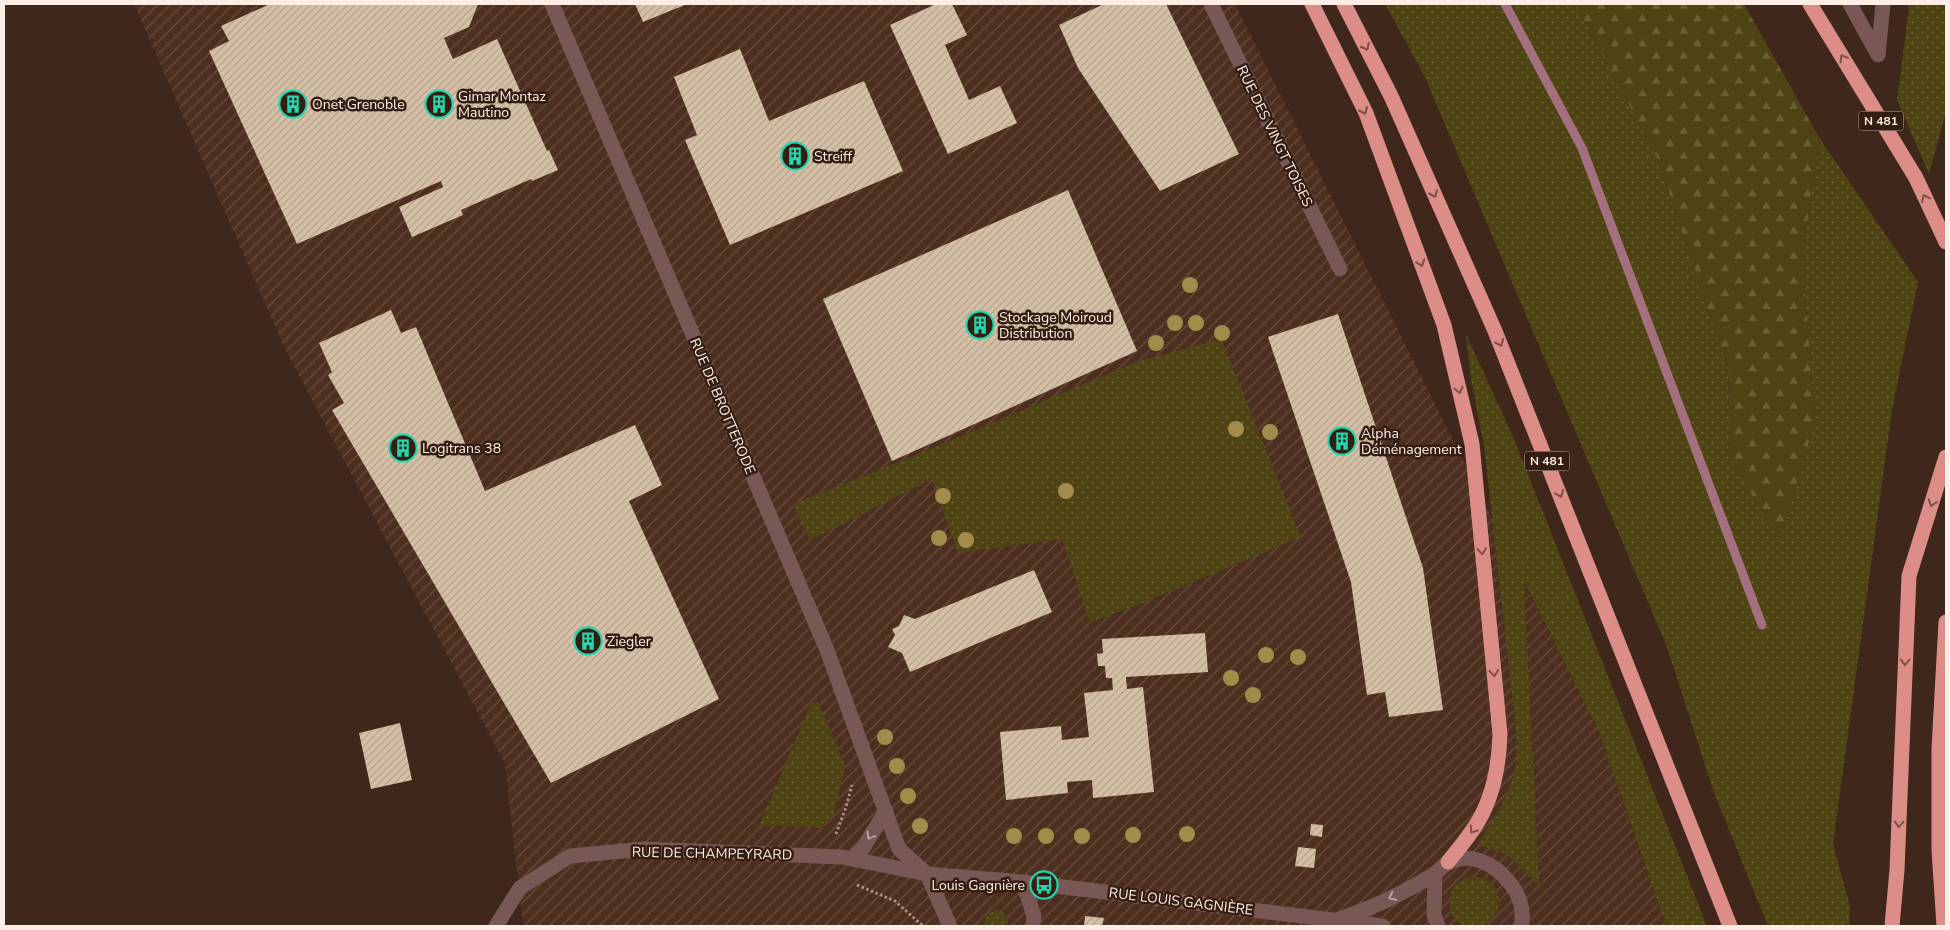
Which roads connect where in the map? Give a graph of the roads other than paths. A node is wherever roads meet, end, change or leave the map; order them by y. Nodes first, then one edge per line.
1 (552, 4) edge
2 (1211, 4) edge
3 (1312, 4) edge
4 (1344, 4) edge
5 (1810, 4) edge
6 (1850, 4) edge
7 (1883, 4) edge
8 (1946, 242) edge
9 (1340, 269) dead end
10 (1946, 457) edge
11 (1946, 622) edge
12 (886, 811) junction
13 (852, 859) junction
14 (1448, 862) junction
15 (927, 874) junction
16 (1435, 874) junction
17 (1023, 882) junction
18 (1339, 920) junction
19 (496, 926) edge
20 (950, 926) edge
21 (1033, 926) edge
22 (1383, 926) edge
23 (1438, 926) edge
24 (1521, 926) edge
25 (1730, 926) edge
26 (1892, 926) edge
27 (1944, 926) edge

1 - 12 street, RUE DE BROTTERODE
2 - 9 street, RUE DES VINGT TOISES
3 -> 14 highway
4 -> 25 highway, N 481
8 -> 5 highway, N 481
6 - 7 street
10 -> 26 highway
11 - 27 highway
12 -> 13 street
12 - 15 street, RUE DE BROTTERODE
13 - 15 street, RUE DE CHAMPEYRARD
13 - 19 street, RUE DE CHAMPEYRARD
14 - 16 street, RUE LOUIS GAGNIÈRE
14 - 24 street
15 - 17 street, RUE LOUIS GAGNIÈRE
15 - 20 street
16 -> 18 street, RUE LOUIS GAGNIÈRE
16 - 23 street
17 - 18 street, RUE LOUIS GAGNIÈRE
17 - 21 street
18 - 22 street, RUE LOUIS GAGNIÈRE

